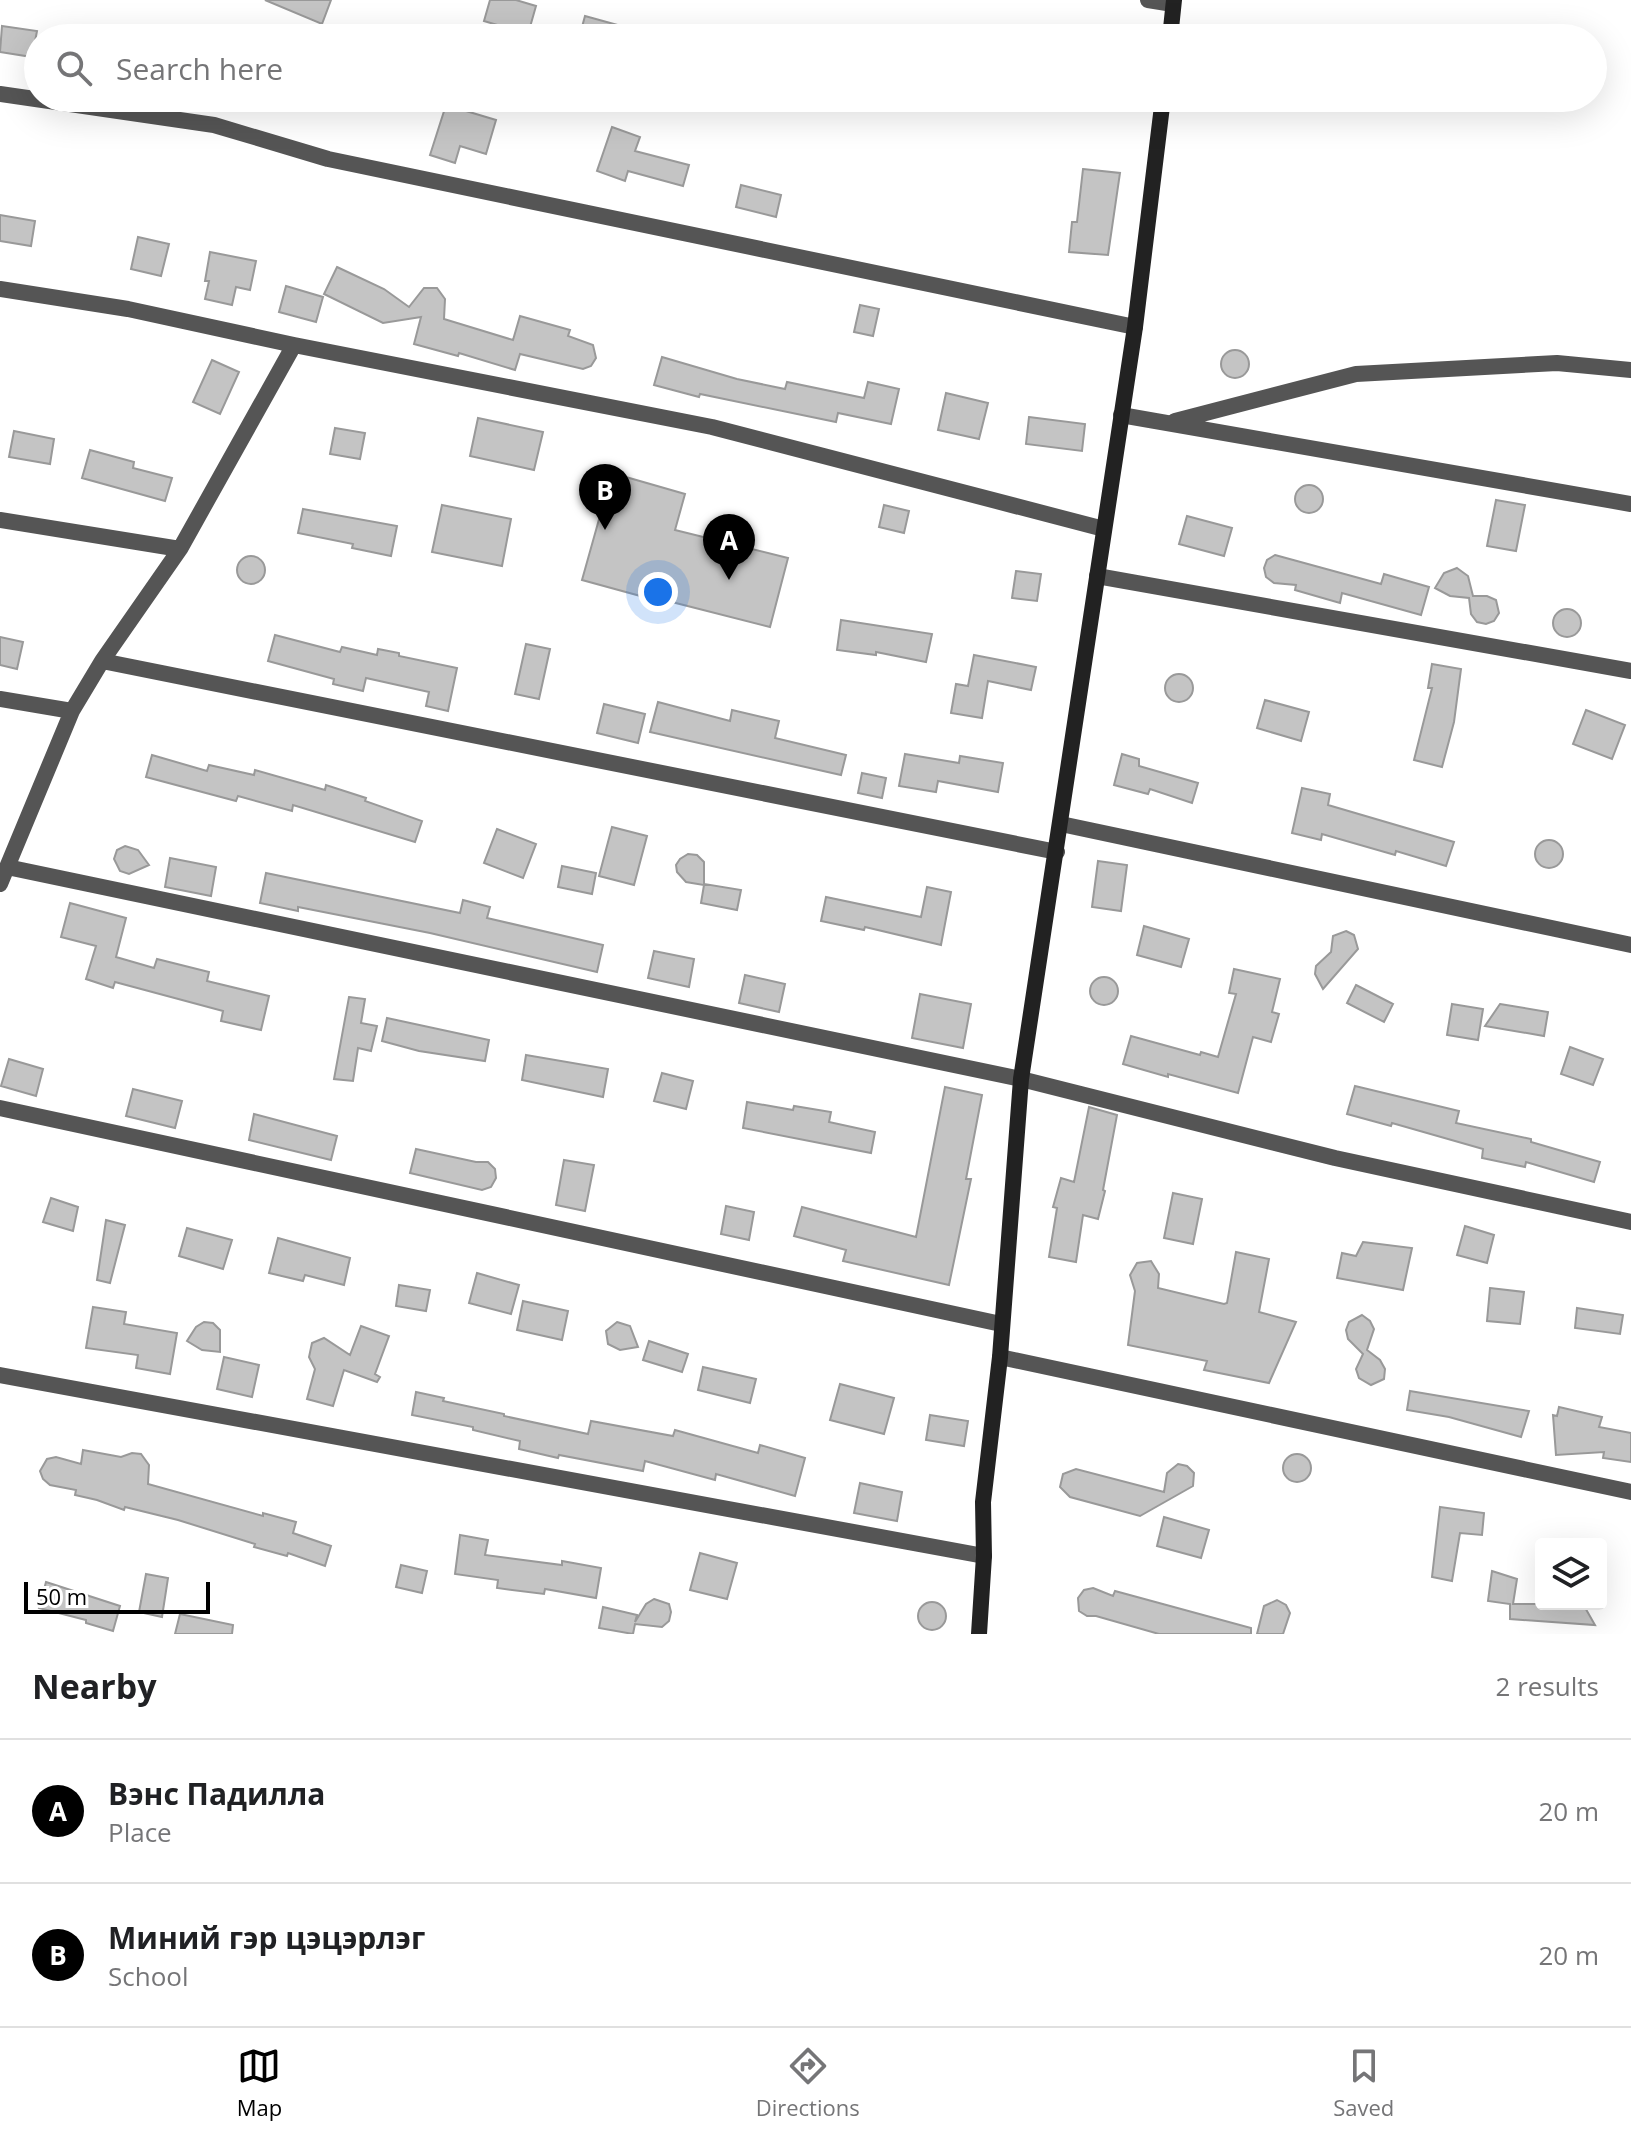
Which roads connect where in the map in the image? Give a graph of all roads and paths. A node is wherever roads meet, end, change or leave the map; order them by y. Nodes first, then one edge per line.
1 (1148, 0) edge
2 (1174, 2) edge
3 (1172, 24) edge
4 (0, 94) edge
5 (24, 97) edge
6 (124, 112) edge
7 (1161, 112) edge
8 (0, 289) edge
9 (1135, 327) junction
10 (294, 345) junction
11 (1631, 370) edge
12 (1121, 415) junction
13 (1168, 423) junction
14 (1631, 504) edge
15 (0, 520) edge
16 (1104, 529) junction
17 (180, 549) junction
18 (1097, 576) junction
19 (102, 661) junction
20 (1631, 671) edge
21 (0, 699) edge
22 (72, 711) junction
23 (1061, 824) junction
24 (1057, 852) junction
25 (7, 867) junction
26 (0, 884) edge
27 (1631, 945) edge
28 (1021, 1079) junction
29 (0, 1108) edge
30 (1631, 1222) edge
31 (1001, 1324) junction
32 (1000, 1357) junction
33 (0, 1375) edge
34 (1631, 1492) edge
35 (984, 1556) junction
36 (979, 1634) edge

1 - 2 street
2 - 3 street
4 - 5 street
6 - 9 street
7 - 9 street
8 - 10 street
9 - 12 street
10 - 16 street
10 - 17 street
11 - 13 street
12 - 13 street
12 - 16 street
13 - 14 street
15 - 17 street
16 - 18 street
17 - 19 street
18 - 20 street
18 - 23 street
19 - 22 street
19 - 24 street
21 - 22 street
22 - 25 street
23 - 24 street
23 - 27 street
24 - 28 street
25 - 26 street
25 - 28 street
28 - 30 street
28 - 31 street
29 - 31 street
31 - 32 street
32 - 34 street
32 - 35 street
33 - 35 street
35 - 36 street

